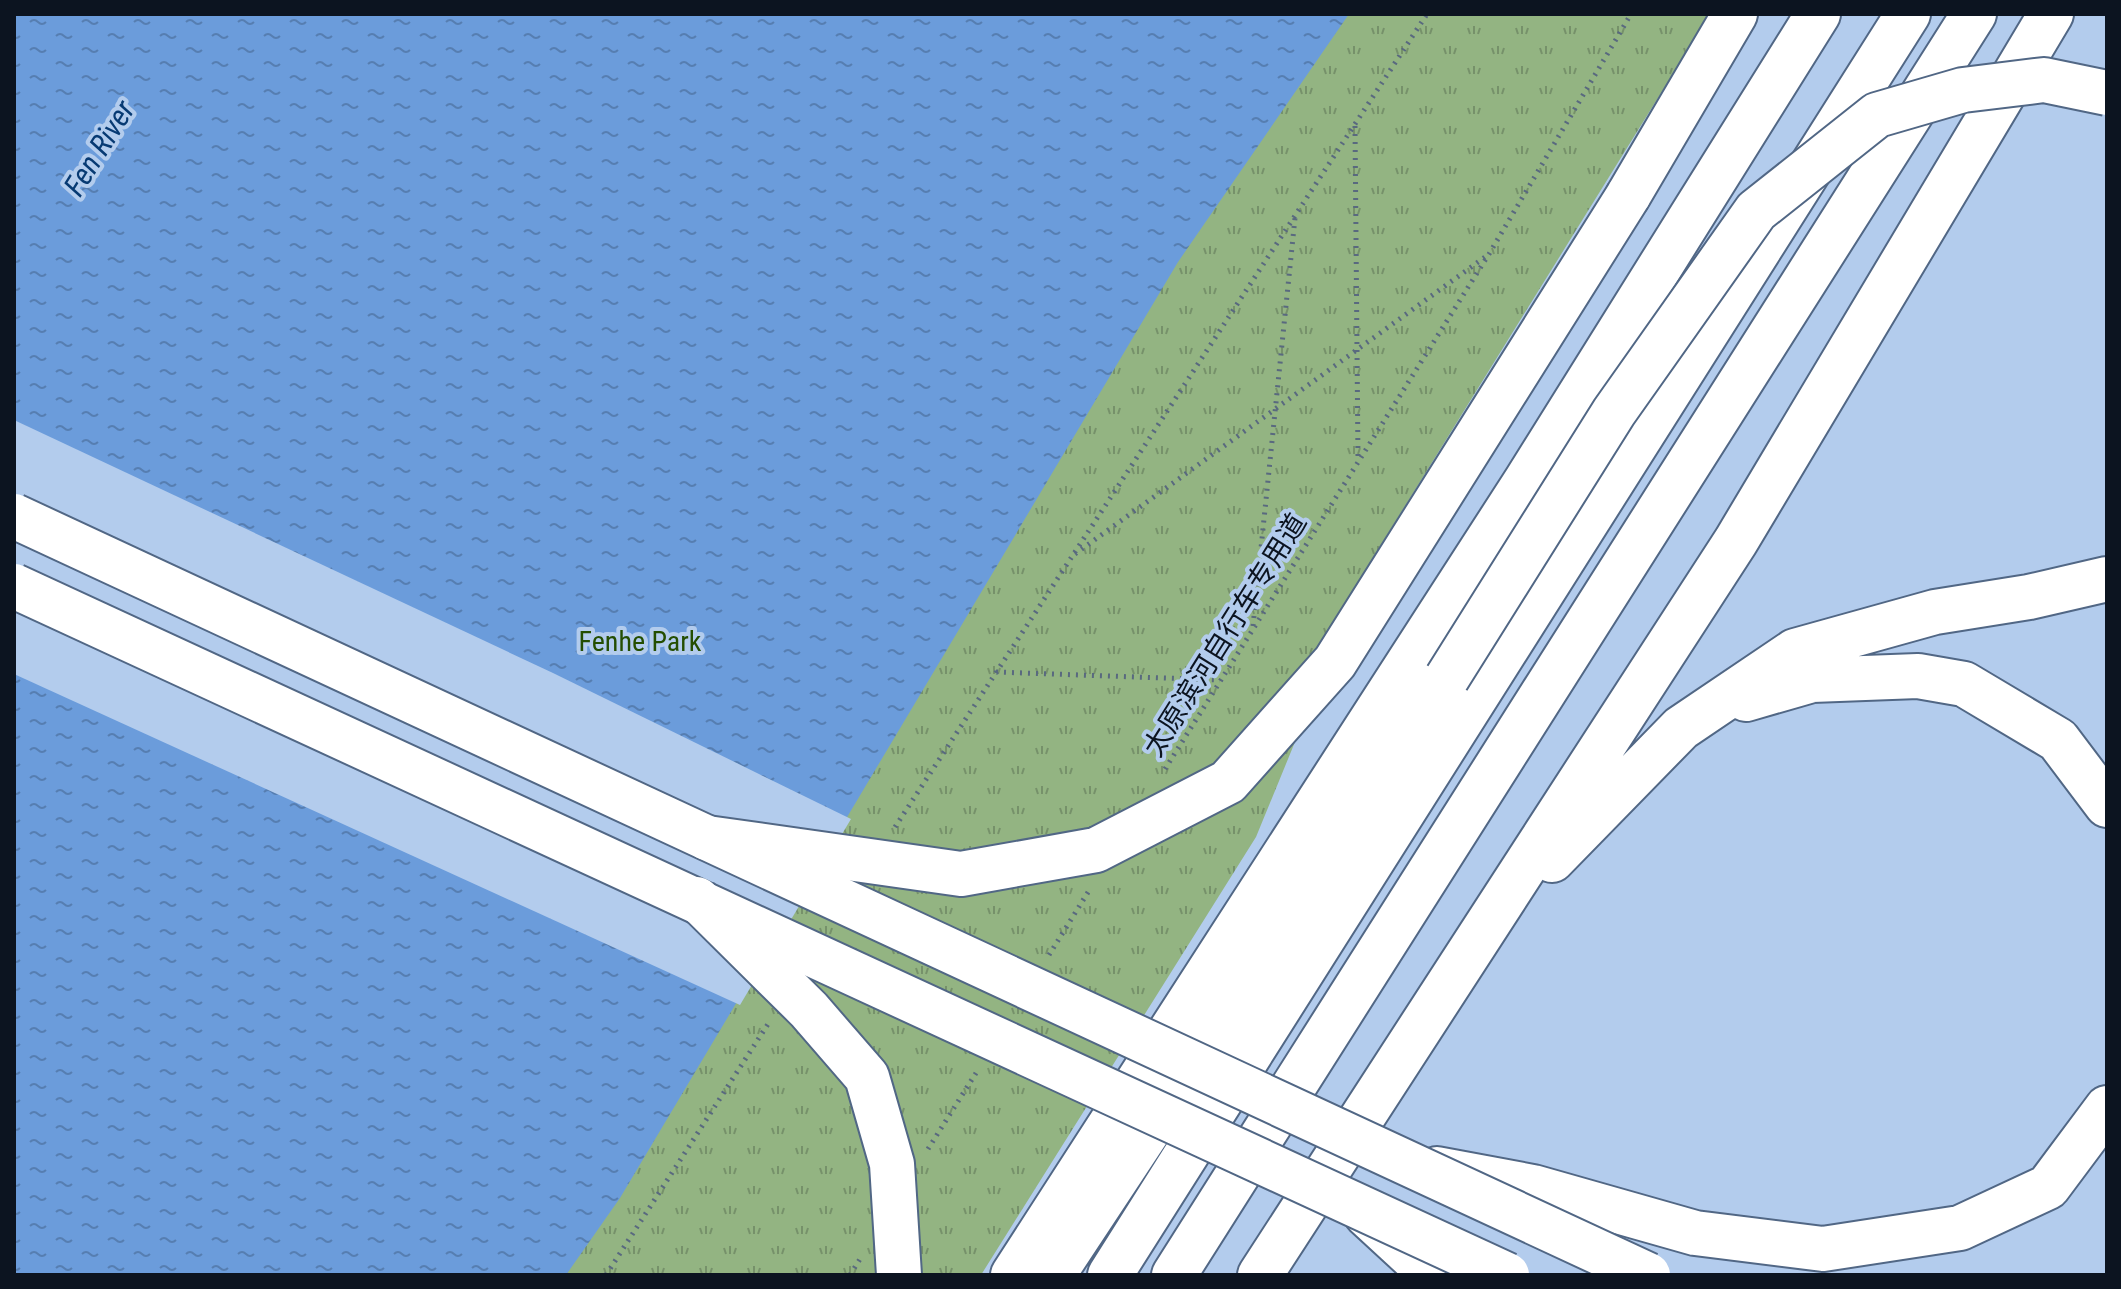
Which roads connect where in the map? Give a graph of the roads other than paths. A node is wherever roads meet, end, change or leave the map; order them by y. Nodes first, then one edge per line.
1 (1735, 14) edge
2 (1818, 14) edge
3 (1908, 14) edge
4 (1974, 14) edge
5 (2051, 14) edge
6 (2107, 93) edge
7 (14, 516) edge
8 (2107, 579) edge
9 (14, 586) edge
10 (1709, 709) junction
11 (2107, 805) edge
12 (707, 838) junction
13 (697, 899) junction
14 (1484, 930) junction
15 (2107, 1108) edge
16 (1410, 1164) junction
17 (1355, 1205) junction
18 (883, 1262) edge
19 (1013, 1275) edge
20 (1053, 1275) edge
21 (1110, 1275) edge
22 (1174, 1275) edge
23 (1260, 1275) edge
24 (1432, 1275) edge
25 (1507, 1275) edge
26 (1648, 1275) edge

1 - 12 main road, bridge
2 - 19 main road
3 - 21 main road
4 - 22 main road
5 - 14 main road
6 - 20 main road, bridge
7 - 12 main road, bridge
8 - 10 main road
9 - 13 main road, bridge
10 - 11 main road
10 - 14 main road
12 - 16 main road, bridge
13 - 17 main road, bridge
13 - 18 main road, bridge
14 - 23 main road
15 - 16 main road, bridge
16 - 26 main road, bridge
17 - 24 main road
17 - 25 main road, bridge

